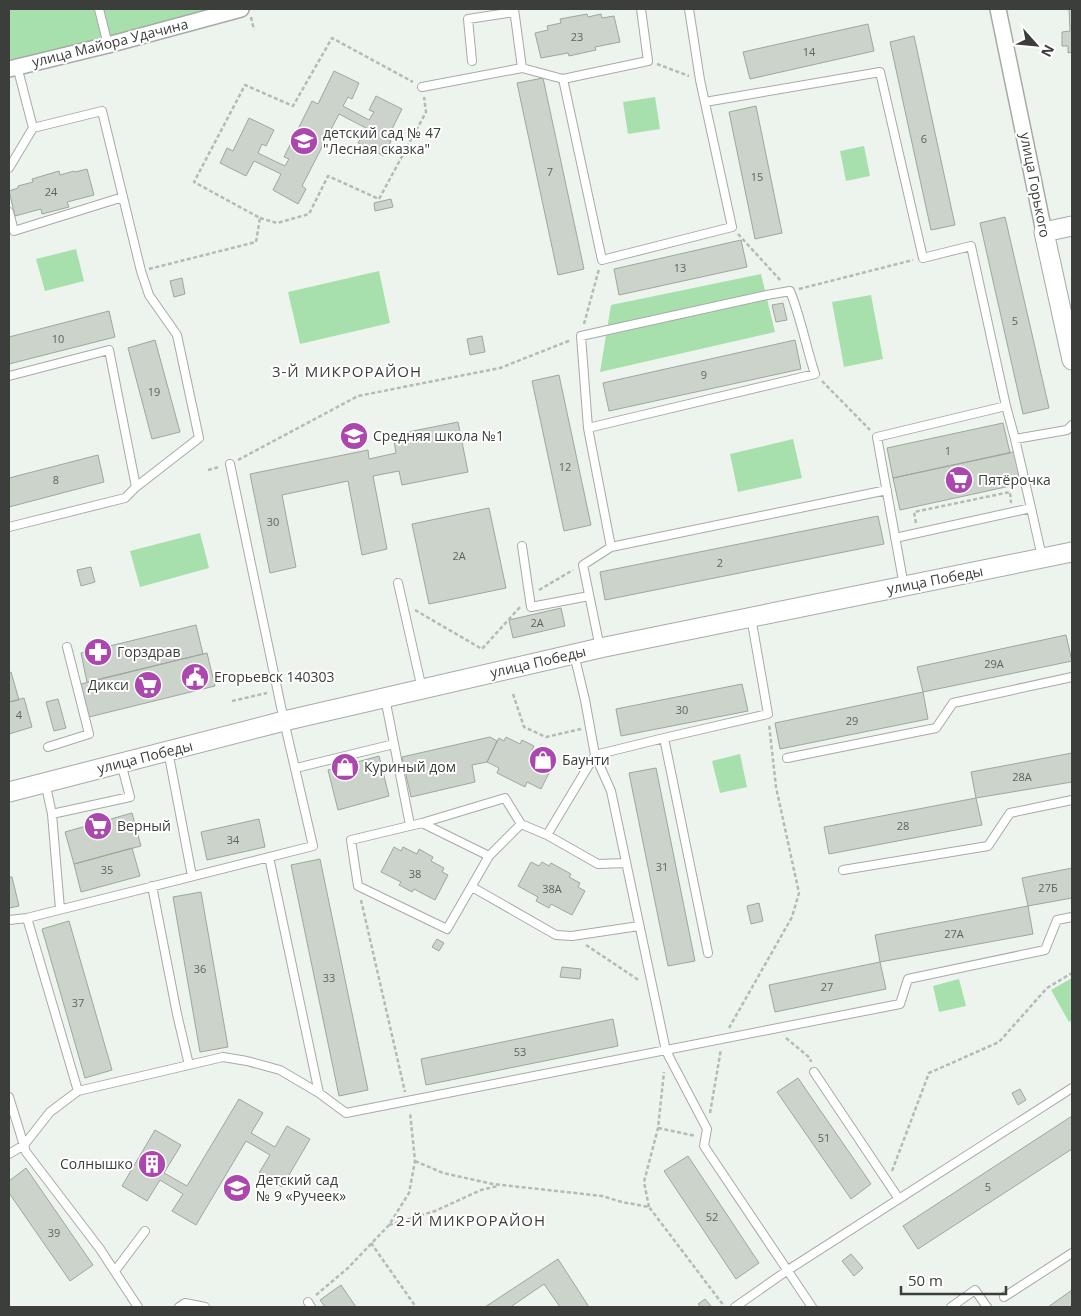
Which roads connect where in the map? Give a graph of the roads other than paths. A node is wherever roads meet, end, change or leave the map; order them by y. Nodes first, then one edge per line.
1 (99, 9) edge
2 (241, 9) edge
3 (641, 9) edge
4 (689, 9) edge
5 (998, 9) edge
6 (514, 10) edge
7 (108, 45) junction
8 (472, 61) dead end
9 (13, 68) edge
10 (522, 68) junction
11 (563, 78) junction
12 (422, 87) road end
13 (705, 102) junction
14 (33, 128) junction
15 (9, 168) edge
16 (123, 197) junction
17 (9, 212) edge
18 (1072, 226) edge
19 (1044, 232) junction
20 (1072, 360) edge
21 (9, 376) edge
22 (1006, 406) junction
23 (1072, 425) edge
24 (588, 428) junction
25 (1015, 439) junction
26 (230, 464) road end
27 (136, 487) junction
28 (887, 490) junction
29 (1031, 508) junction
30 (9, 527) edge
31 (895, 538) junction
32 (522, 546) dead end
33 (611, 547) junction
34 (1072, 552) edge
35 (1042, 558) junction
36 (398, 583) dead end
37 (904, 586) junction
38 (589, 596) junction
39 (751, 617) junction
40 (67, 647) dead end
41 (600, 648) junction
42 (574, 654) junction
43 (1072, 677) edge
44 (422, 689) junction
45 (385, 698) junction
46 (284, 721) junction
47 (664, 738) junction
48 (394, 744) junction
49 (48, 747) dead end
50 (168, 751) junction
51 (595, 755) junction
52 (787, 758) dead end
53 (121, 763) junction
54 (296, 768) junction
55 (45, 782) junction
56 (9, 792) edge
57 (1072, 800) edge
58 (52, 814) junction
59 (422, 822) junction
60 (521, 824) junction
61 (410, 826) junction
62 (547, 836) junction
63 (489, 856) junction
64 (269, 857) junction
65 (626, 863) junction
66 (843, 870) dead end
67 (192, 876) junction
68 (152, 886) junction
69 (472, 887) junction
70 (60, 909) junction
71 (1072, 917) edge
72 (27, 918) junction
73 (9, 920) edge
74 (639, 926) junction
75 (708, 953) dead end
76 (666, 1051) junction
77 (189, 1065) junction
78 (814, 1072) road end
79 (1072, 1088) edge
80 (78, 1090) junction
81 (319, 1093) junction
82 (9, 1097) edge
83 (24, 1145) junction
84 (9, 1154) edge
85 (899, 1199) junction
86 (145, 1231) dead end
87 (1072, 1253) edge
88 (788, 1270) junction
89 (115, 1271) junction
90 (1004, 1297) dead end
91 (138, 1307) edge
92 (179, 1307) edge
93 (205, 1307) edge
94 (735, 1307) edge
95 (812, 1307) edge
96 (951, 1307) edge
97 (987, 1307) edge

1 - 7 lane
2 - 7 street, улица Майора Удачина
3 - 11 lane
4 - 13 lane
5 - 19 street, улица Горького
6 - 8 lane
6 - 10 lane
7 - 9 street, улица Майора Удачина
9 - 14 lane
10 - 11 lane
10 - 12 lane
11 - 13 lane
13 - 22 lane
14 - 15 lane
14 - 16 lane
16 - 17 lane
16 - 27 lane
18 - 19 street
19 - 20 street, улица Горького
21 - 27 lane
22 - 25 lane
22 - 28 lane
23 - 25 lane
24 - 24 lane
24 - 33 lane
25 - 29 lane
26 - 46 lane
27 - 30 lane
28 - 31 lane
28 - 33 lane
29 - 31 lane
29 - 35 lane
31 - 37 lane
32 - 38 lane
33 - 38 lane
34 - 35 street, улица Победы
35 - 37 street, улица Победы
36 - 44 lane
37 - 39 street, улица Победы
38 - 41 lane
39 - 41 street, улица Победы
39 - 47 lane
40 - 49 lane
41 - 42 street, улица Победы
42 - 44 street, улица Победы
42 - 51 lane
43 - 52 lane
44 - 45 street, улица Победы
45 - 46 street, улица Победы
45 - 48 lane
46 - 50 street, улица Победы
46 - 54 lane
47 - 51 lane
47 - 75 lane
48 - 54 lane
48 - 61 lane
50 - 53 street, улица Победы
50 - 67 lane
51 - 62 lane
51 - 65 lane
53 - 55 street, улица Победы
53 - 58 lane
54 - 64 lane
55 - 56 street, улица Победы
55 - 58 lane
57 - 66 lane
58 - 70 lane
59 - 60 lane
59 - 61 lane
59 - 63 lane
60 - 62 lane
60 - 63 lane
61 - 69 lane
62 - 65 lane
63 - 69 lane
64 - 67 lane
64 - 81 lane
65 - 74 lane
67 - 68 lane
68 - 70 lane
68 - 77 lane
69 - 74 lane
70 - 72 lane
71 - 76 lane
72 - 73 lane
72 - 80 lane
74 - 76 lane
76 - 81 lane
76 - 88 lane
77 - 80 lane
77 - 81 lane
78 - 85 lane
79 - 85 lane
80 - 83 lane
82 - 83 lane
83 - 84 lane
83 - 89 lane
85 - 88 lane
86 - 89 lane
87 - 90 lane
88 - 94 lane
88 - 95 lane
89 - 91 lane
92 - 93 lane
96 - 97 lane

